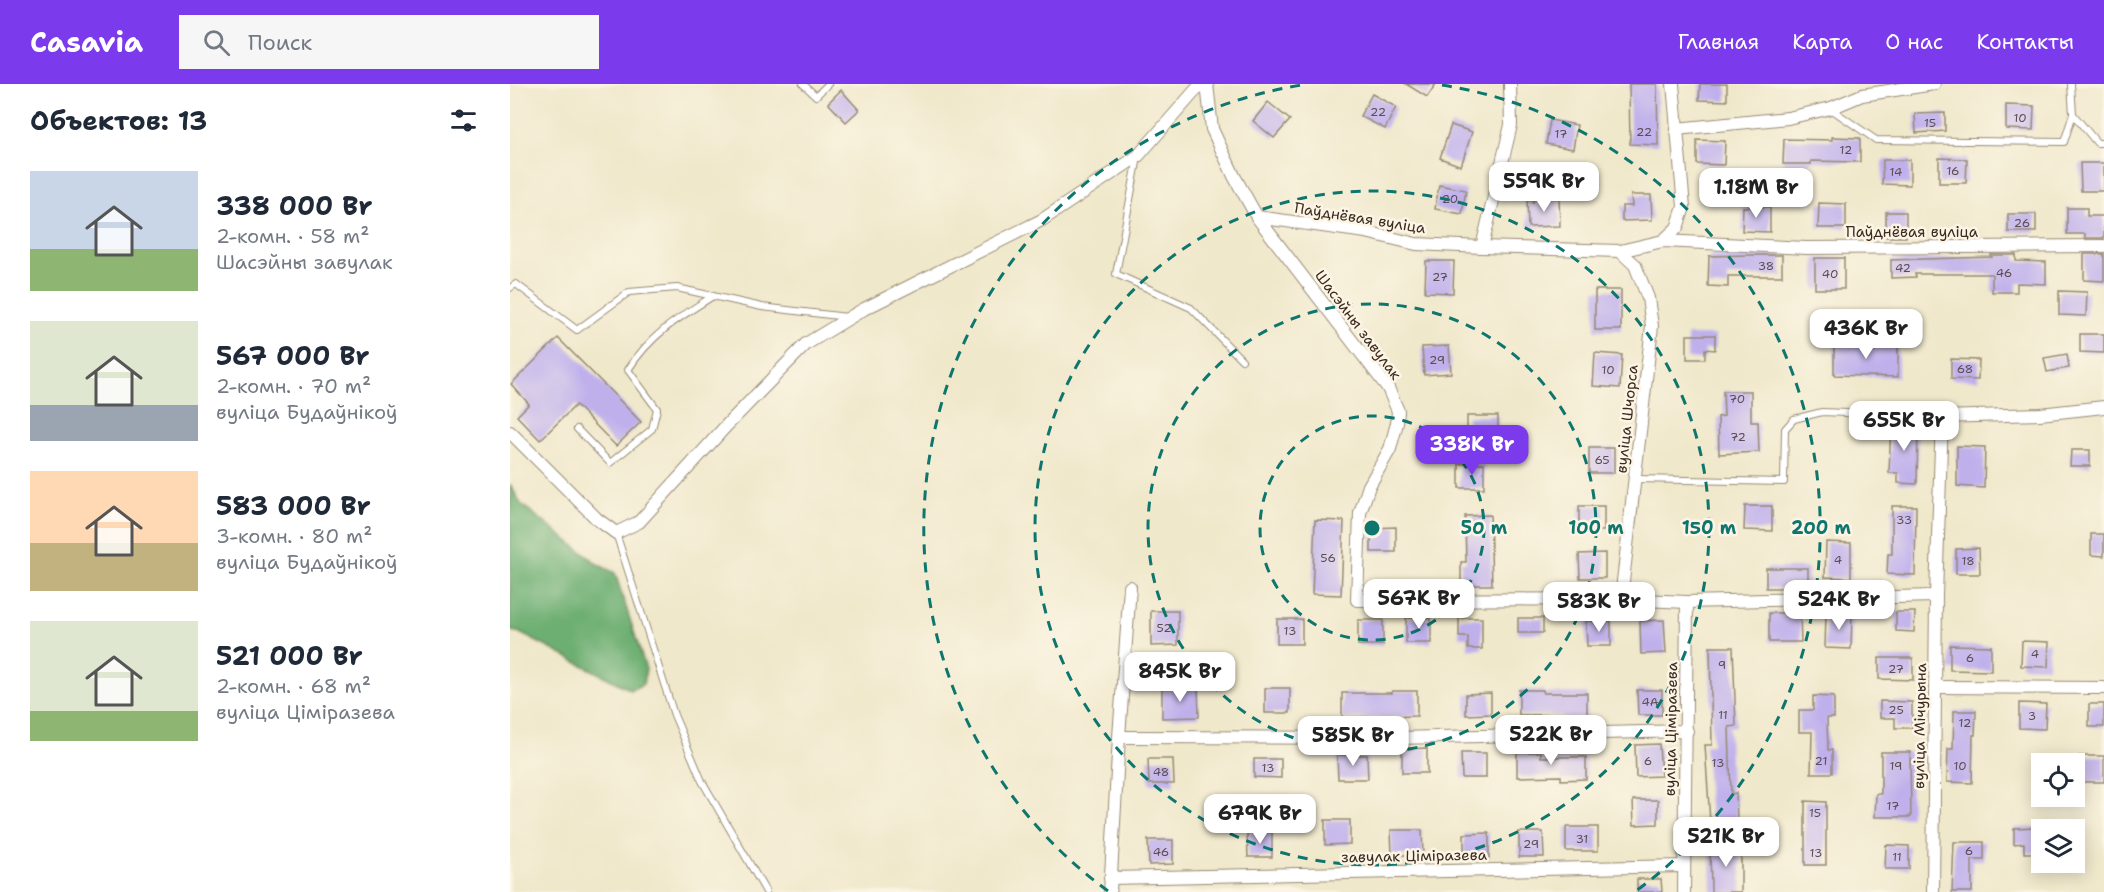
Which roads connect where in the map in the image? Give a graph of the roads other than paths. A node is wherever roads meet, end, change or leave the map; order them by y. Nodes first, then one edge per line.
1 (803, 84) edge
2 (828, 84) edge
3 (1201, 84) edge
4 (1207, 84) edge
5 (1510, 84) edge
6 (1673, 84) edge
7 (1934, 84) edge
8 (2071, 84) edge
9 (1831, 108) junction
10 (2073, 114) junction
11 (1676, 129) junction
12 (2104, 142) edge
13 (1138, 156) junction
14 (1257, 217) junction
15 (1664, 241) junction
16 (2104, 246) edge
17 (1482, 247) junction
18 (1620, 251) junction
19 (510, 288) edge
20 (713, 296) junction
21 (851, 317) junction
22 (1242, 360) dead end
23 (2104, 407) edge
24 (1942, 417) junction
25 (577, 429) dead end
26 (510, 432) edge
27 (1636, 479) junction
28 (616, 533) junction
29 (1130, 587) dead end
30 (1936, 596) junction
31 (1621, 599) junction
32 (1687, 602) junction
33 (1936, 687) junction
34 (2104, 688) edge
35 (1687, 731) junction
36 (1119, 737) junction
37 (1683, 866) junction
38 (1110, 878) junction
39 (766, 892) edge
40 (1110, 892) edge
41 (1684, 892) edge
42 (1933, 892) edge

1 - 2 lane
3 - 13 street
4 - 14 street, Шасэйны завулак
5 - 17 street
6 - 11 street
7 - 9 street
8 - 10 lane
9 - 10 lane
9 - 11 street
10 - 12 lane
11 - 15 street
13 - 21 street
13 - 22 lane
14 - 17 street, Паўднёвая вуліца
14 - 31 street, Шасэйны завулак
15 - 16 street, Паўднёвая вуліца
15 - 18 street, Паўднёвая вуліца
17 - 18 street, Паўднёвая вуліца
18 - 27 street, вуліца Шчорса
19 - 20 lane
20 - 21 lane
20 - 25 lane
21 - 28 street
23 - 24 street
24 - 27 lane
24 - 30 street, вуліца Мічурына
26 - 28 street
27 - 31 street, вуліца Шчорса
28 - 39 lane
29 - 36 street
30 - 32 street
30 - 33 street, вуліца Мічурына
31 - 32 street
32 - 35 street, вуліца Ціміразева
33 - 34 street
33 - 42 street, вуліца Мічурына
35 - 36 street
35 - 37 street, вуліца Ціміразева
36 - 38 street
37 - 38 street, завулак Ціміразева
37 - 41 street, вуліца Ціміразева
38 - 40 street

